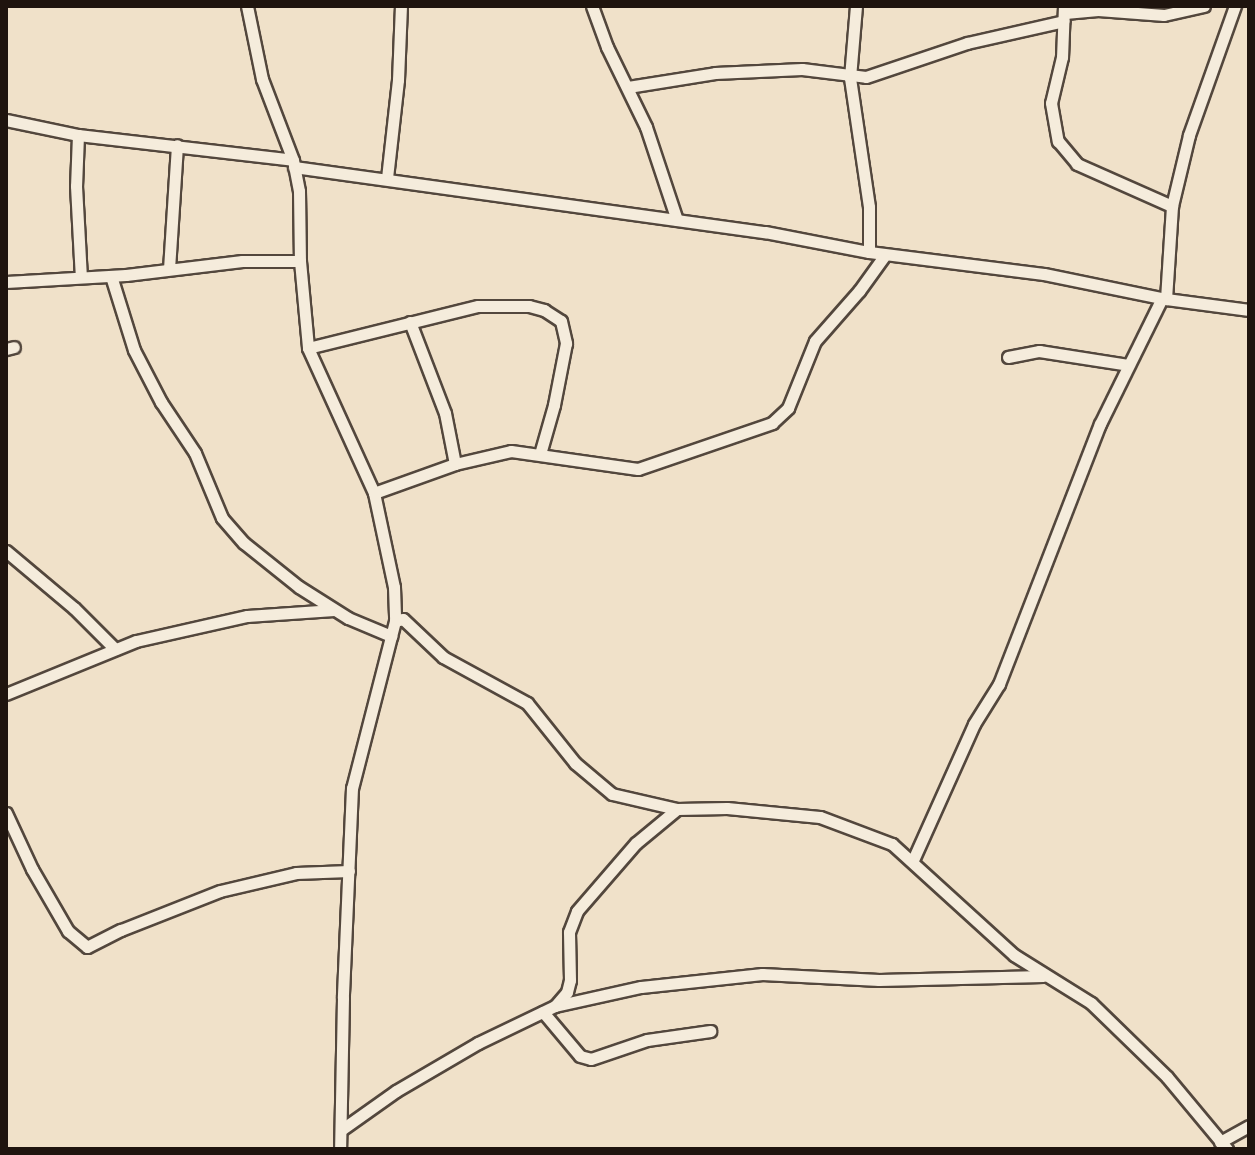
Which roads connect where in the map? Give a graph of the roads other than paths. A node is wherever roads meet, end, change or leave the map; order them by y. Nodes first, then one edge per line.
1 (247, 6) edge
2 (401, 6) edge
3 (592, 6) edge
4 (856, 6) edge
5 (1204, 6) edge
6 (1235, 6) edge
7 (1098, 8) edge
8 (1064, 13) edge
9 (850, 78) junction
10 (628, 87) junction
11 (6, 120) edge
12 (78, 135) junction
13 (177, 145) junction
14 (294, 164) junction
15 (387, 178) junction
16 (1172, 206) junction
17 (677, 220) junction
18 (869, 252) junction
19 (885, 255) junction
20 (300, 261) junction
21 (169, 269) junction
22 (111, 276) junction
23 (81, 277) junction
24 (6, 282) edge
25 (1164, 299) junction
26 (1249, 310) edge
27 (410, 322) junction
28 (308, 348) junction
29 (1008, 357) dead end
30 (1128, 365) junction
31 (540, 454) junction
32 (455, 464) junction
33 (374, 493) junction
34 (6, 551) edge
35 (334, 610) junction
36 (395, 621) junction
37 (391, 636) junction
38 (115, 649) junction
39 (6, 694) edge
40 (677, 809) junction
41 (6, 813) edge
42 (913, 860) junction
43 (349, 871) junction
44 (1044, 976) junction
45 (555, 1006) junction
46 (543, 1012) junction
47 (710, 1031) dead end
48 (1249, 1126) edge
49 (341, 1130) junction
50 (1224, 1146) edge
51 (340, 1149) edge

1 - 14 street
2 - 15 street
3 - 10 street
4 - 9 street
5 - 7 street
6 - 16 street
7 - 8 street
8 - 9 street
8 - 16 street
9 - 10 street
9 - 18 street
10 - 17 street
11 - 12 street
12 - 13 street
12 - 23 street
13 - 14 street
13 - 21 street
14 - 15 street
14 - 20 street
15 - 17 street
16 - 25 street
17 - 18 street
18 - 19 street
19 - 25 street
19 - 31 street
20 - 21 street
20 - 28 street
21 - 22 street
22 - 23 street
22 - 35 street
23 - 24 street
25 - 26 street
25 - 30 street
27 - 28 street
27 - 31 street
27 - 32 street
28 - 33 street
29 - 30 street
30 - 42 street
31 - 32 street
32 - 33 street
33 - 36 street
34 - 38 street
35 - 37 street
35 - 38 street
36 - 37 street
36 - 40 street
37 - 43 street
38 - 39 street
40 - 42 street
40 - 45 street
41 - 43 street
42 - 44 street
43 - 49 street
44 - 45 street
44 - 50 street
45 - 46 street
46 - 47 street
46 - 49 street
48 - 50 street
49 - 51 street

